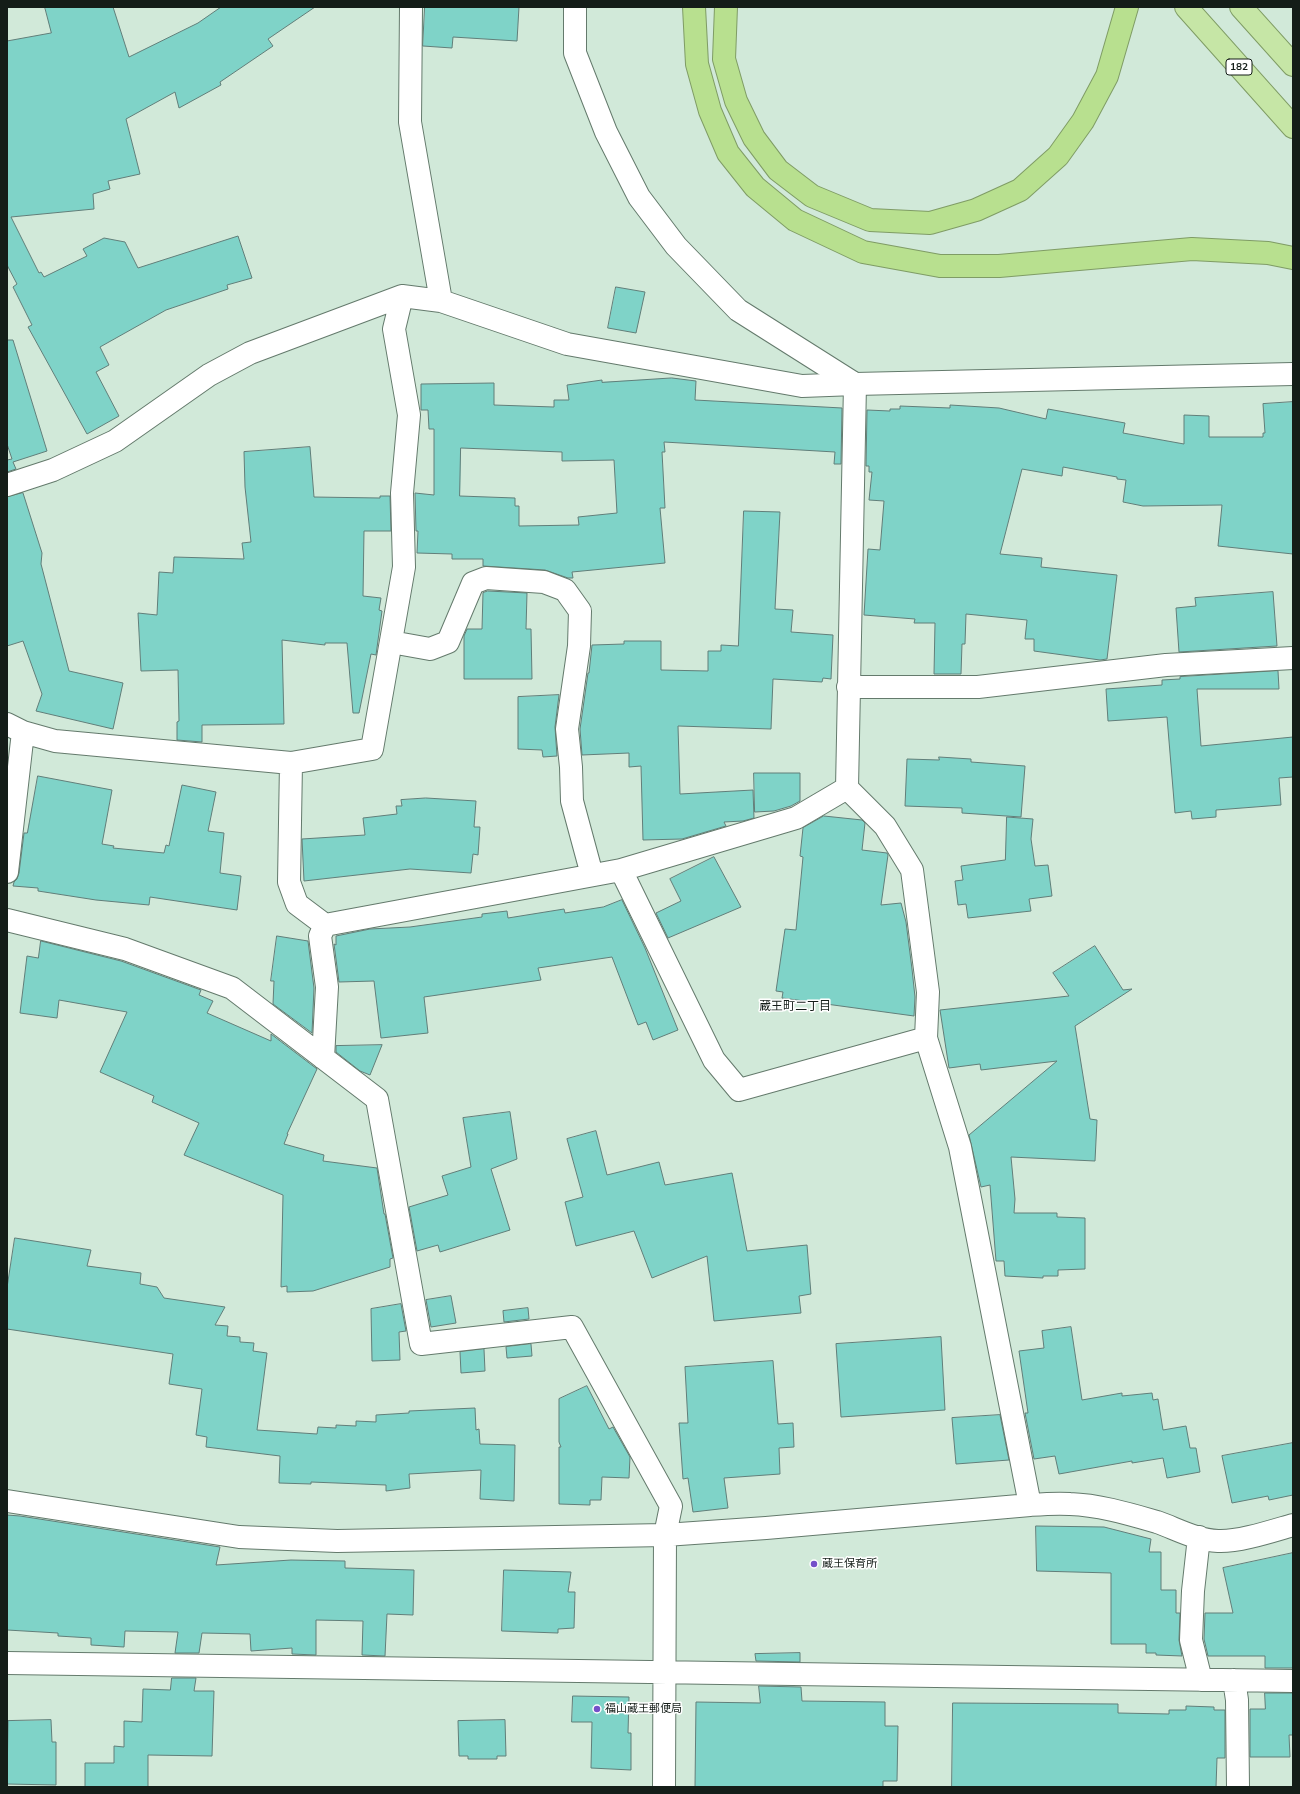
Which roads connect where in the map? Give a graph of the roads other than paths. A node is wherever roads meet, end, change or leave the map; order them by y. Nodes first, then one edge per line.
1 (411, 7) edge
2 (575, 7) edge
3 (694, 7) edge
4 (726, 7) edge
5 (1127, 7) edge
6 (1186, 7) edge
7 (1241, 7) edge
8 (1293, 65) edge
9 (1293, 128) edge
10 (1293, 258) edge
11 (402, 296) junction
12 (441, 301) junction
13 (1293, 374) edge
14 (855, 384) junction
15 (7, 485) edge
16 (391, 642) junction
17 (1293, 658) edge
18 (848, 687) junction
19 (15, 728) edge
20 (291, 763) junction
21 (847, 788) junction
22 (621, 870) junction
23 (7, 872) edge
24 (592, 875) junction
25 (7, 920) edge
26 (325, 925) junction
27 (926, 1038) junction
28 (322, 1058) junction
29 (7, 1501) edge
30 (1030, 1505) junction
31 (1293, 1525) edge
32 (665, 1535) junction
33 (1199, 1537) junction
34 (7, 1663) edge
35 (666, 1672) junction
36 (1201, 1680) junction
37 (1234, 1680) junction
38 (1293, 1681) edge
39 (664, 1787) edge
40 (1238, 1787) edge

1 - 12 street
2 - 14 street
3 - 10 highway
4 - 5 highway
6 - 9 highway, 182
7 - 8 highway
11 - 12 street
11 - 15 street
11 - 16 street
12 - 14 street
13 - 14 street
14 - 18 street
16 - 20 street
16 - 24 street
17 - 18 street
18 - 21 street
19 - 20 street
19 - 23 street
20 - 26 street
21 - 22 street
21 - 27 street
22 - 24 street
22 - 27 street
24 - 26 street
25 - 28 street
26 - 28 street
27 - 30 street
28 - 32 street
29 - 32 street
30 - 32 street
30 - 33 street
31 - 33 street
32 - 35 street
33 - 36 street
34 - 35 street
35 - 36 street
35 - 39 street
36 - 37 street
37 - 38 street
37 - 40 street

